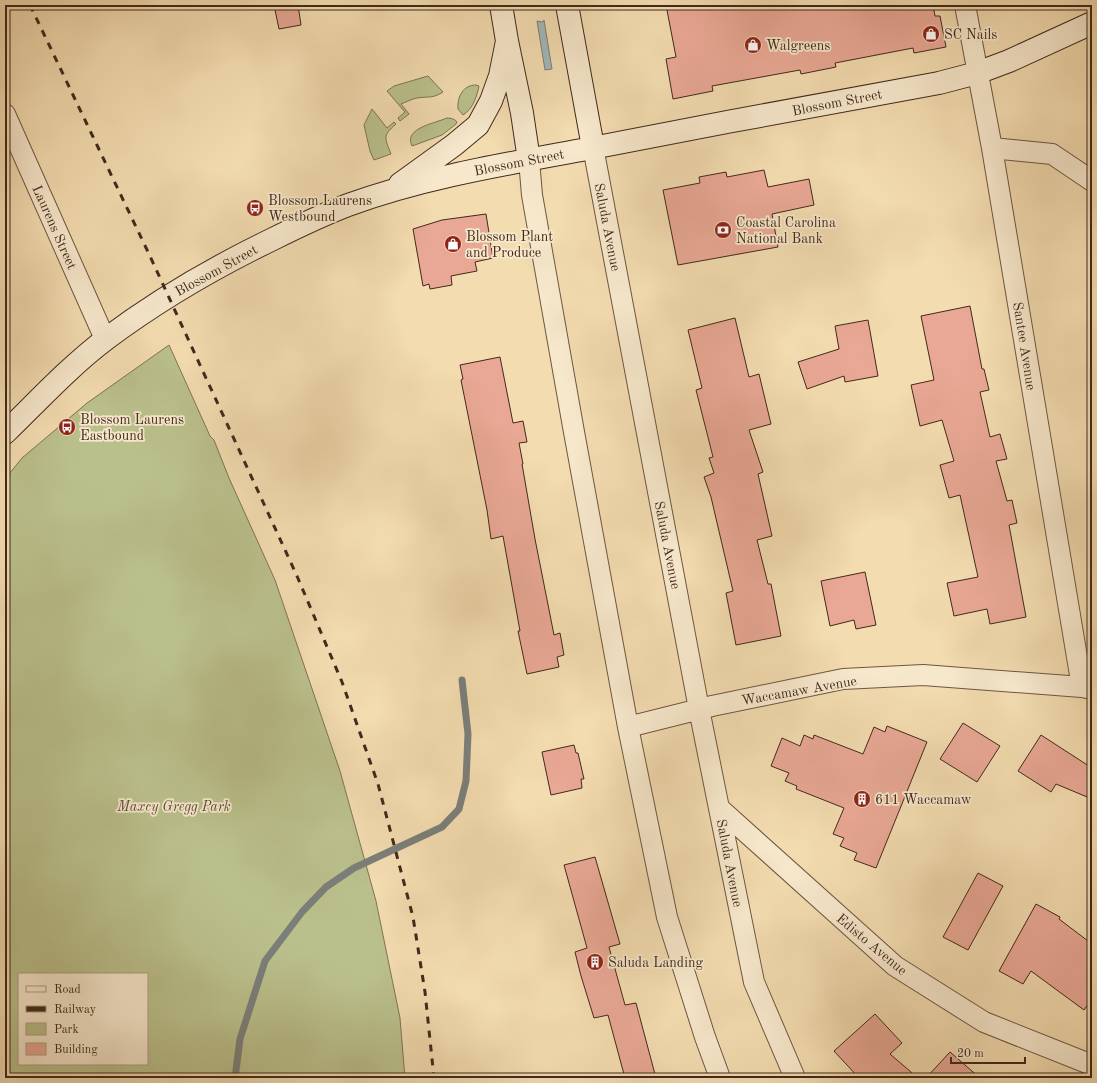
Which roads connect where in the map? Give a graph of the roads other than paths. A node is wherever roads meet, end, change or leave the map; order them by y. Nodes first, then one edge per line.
1 (501, 5) edge
2 (567, 5) edge
3 (965, 5) edge
4 (1092, 24) edge
5 (507, 41) junction
6 (977, 73) junction
7 (5, 114) edge
8 (593, 147) junction
9 (992, 148) junction
10 (529, 160) junction
11 (1092, 181) edge
12 (391, 191) junction
13 (105, 340) junction
14 (5, 433) edge
15 (1087, 688) edge
16 (699, 709) junction
17 (628, 727) junction
18 (719, 808) junction
19 (1092, 1065) edge
20 (720, 1078) edge
21 (795, 1078) edge

1 - 5 main road
2 - 8 main road, Saluda Avenue
3 - 6 street, Santee Avenue
4 - 6 main road, Blossom Street
5 - 10 main road
5 - 12 main road
6 - 8 main road, Blossom Street
6 - 9 street, Santee Avenue
7 - 13 street, Laurens Street
8 - 10 main road, Blossom Street
8 - 16 street, Saluda Avenue
9 - 11 street
9 - 15 street, Santee Avenue
10 - 12 main road, Blossom Street
10 - 17 street
12 - 13 main road, Blossom Street
13 - 14 main road, Blossom Street
15 - 16 street, Waccamaw Avenue
16 - 17 street, Waccamaw Avenue
16 - 18 street, Saluda Avenue
17 - 20 street
18 - 19 street, Edisto Avenue
18 - 21 street, Saluda Avenue

